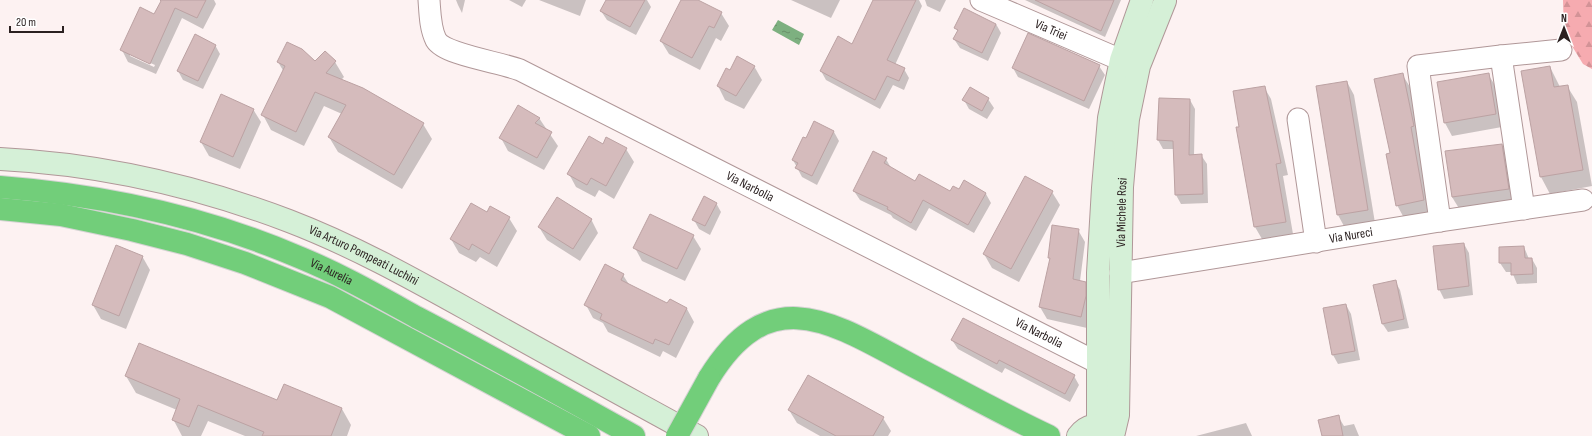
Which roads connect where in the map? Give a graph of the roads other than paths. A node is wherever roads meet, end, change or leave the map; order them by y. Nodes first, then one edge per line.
1 (429, 0) edge
2 (981, 0) edge
3 (1142, 0) edge
4 (1163, 0) edge
5 (1561, 50) dead end
6 (1501, 56) junction
7 (1121, 60) junction
8 (1298, 119) dead end
9 (0, 159) edge
10 (0, 187) edge
11 (1583, 200) dead end
12 (0, 209) edge
13 (1524, 209) junction
14 (1440, 221) junction
15 (1316, 242) junction
16 (1120, 273) junction
17 (1098, 363) junction
18 (1110, 431) edge
19 (588, 436) edge
20 (634, 436) edge
21 (677, 436) edge
22 (697, 436) edge
23 (1049, 436) edge
24 (1078, 436) edge

1 - 17 street, Via Narbolia
2 - 7 street, Via Triei
3 - 7 street, Via Michele Rosi
4 - 16 street, Via Michele Rosi
5 - 6 street
6 - 13 street
6 - 14 street
7 - 17 street, Via Michele Rosi
8 - 15 street
9 - 22 street, Via Arturo Pompeati Luchini
10 - 20 highway, Via Aurelia
11 - 13 street, Via Nureci
12 - 19 highway, Via Aurelia
13 - 14 street, Via Nureci
14 - 15 street, Via Nureci
15 - 16 street, Via Nureci
16 - 18 street, Via Michele Rosi
17 - 18 street, Via Michele Rosi
18 - 24 street
21 - 23 highway, bridge

